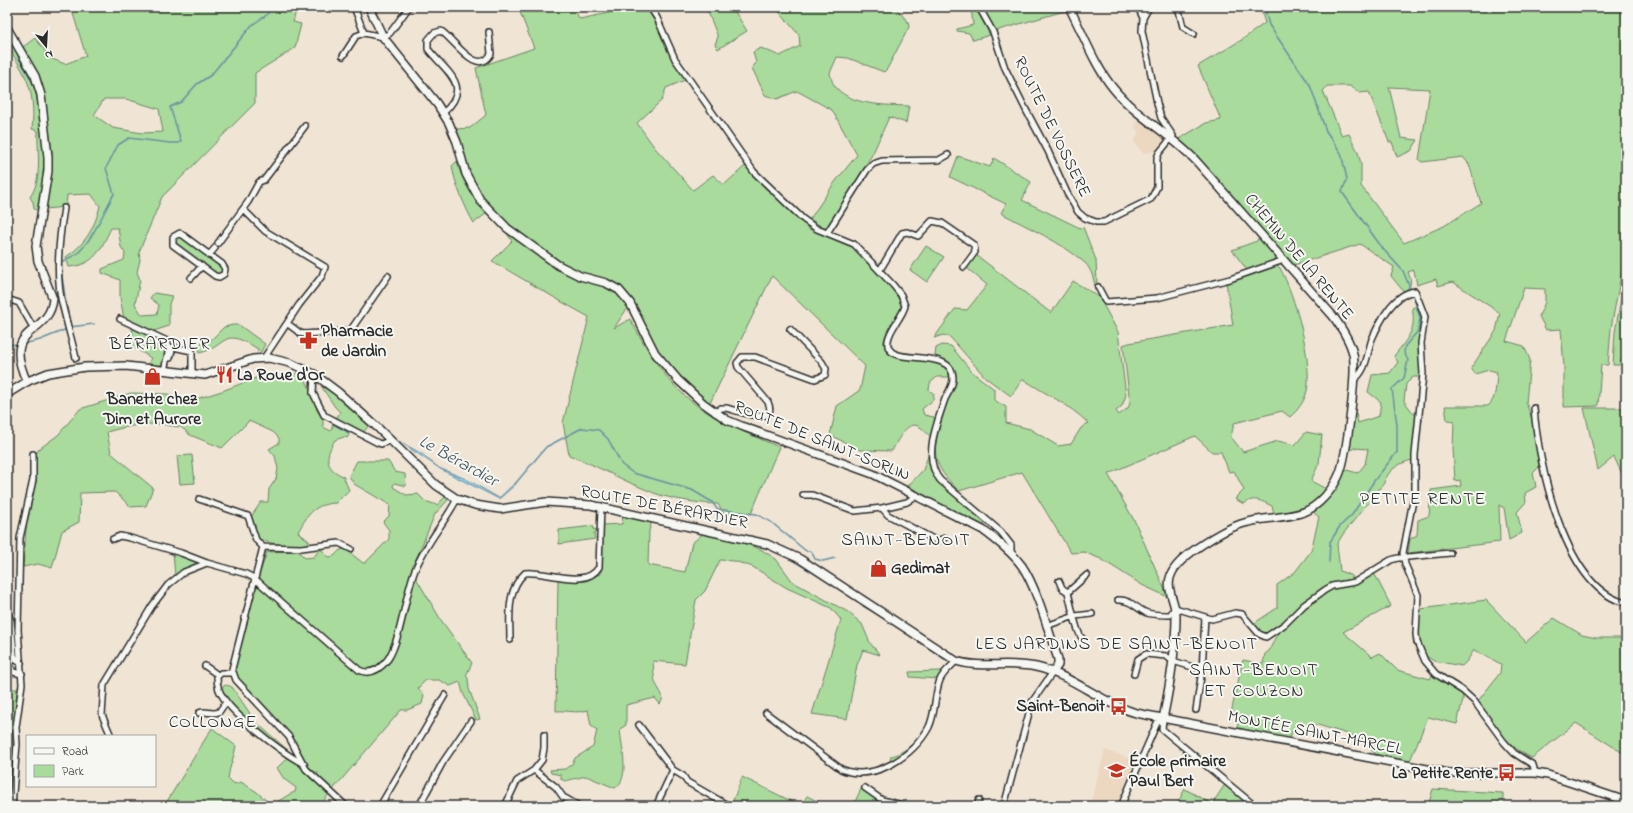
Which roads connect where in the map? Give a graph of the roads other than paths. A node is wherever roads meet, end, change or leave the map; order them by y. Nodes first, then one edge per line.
1 (354, 7) edge
2 (369, 7) edge
3 (409, 7) edge
4 (650, 7) edge
5 (979, 7) edge
6 (1069, 7) edge
7 (1138, 7) edge
8 (1149, 7) edge
9 (1178, 7) edge
10 (1144, 18) junction
11 (7, 28) edge
12 (488, 32) dead end
13 (364, 33) junction
14 (1194, 34) dead end
15 (383, 37) junction
16 (343, 56) dead end
17 (443, 113) junction
18 (305, 126) dead end
19 (1171, 139) junction
20 (948, 155) dead end
21 (64, 208) dead end
22 (243, 209) junction
23 (827, 234) junction
24 (209, 255) junction
25 (1284, 260) junction
26 (202, 266) junction
27 (964, 267) dead end
28 (880, 270) junction
29 (388, 276) dead end
30 (191, 278) dead end
31 (1098, 287) dead end
32 (7, 299) edge
33 (53, 304) junction
34 (62, 307) junction
35 (120, 319) dead end
36 (288, 324) junction
37 (34, 328) junction
38 (790, 329) dead end
39 (76, 358) dead end
40 (264, 358) junction
41 (165, 371) junction
42 (192, 373) junction
43 (314, 374) junction
44 (1353, 380) junction
45 (27, 382) junction
46 (7, 394) edge
47 (1534, 408) dead end
48 (715, 413) junction
49 (391, 440) junction
50 (33, 454) dead end
51 (803, 495) dead end
52 (917, 495) junction
53 (199, 499) dead end
54 (457, 499) junction
55 (601, 506) junction
56 (882, 508) junction
57 (944, 538) dead end
58 (113, 539) dead end
59 (263, 547) junction
60 (351, 549) dead end
61 (1011, 553) junction
62 (1450, 553) dead end
63 (1403, 558) junction
64 (208, 563) junction
65 (1087, 575) dead end
66 (254, 578) junction
67 (1059, 580) dead end
68 (1068, 592) junction
69 (1118, 600) dead end
70 (1626, 603) edge
71 (1175, 608) junction
72 (7, 611) edge
73 (1092, 614) dead end
74 (1075, 616) junction
75 (1205, 617) junction
76 (1046, 626) junction
77 (1082, 638) dead end
78 (510, 640) dead end
79 (7, 658) edge
80 (956, 661) junction
81 (1173, 661) junction
82 (21, 663) junction
83 (206, 666) dead end
84 (1202, 670) junction
85 (1053, 672) junction
86 (22, 674) junction
87 (232, 674) junction
88 (1134, 674) dead end
89 (218, 675) junction
90 (445, 695) dead end
91 (226, 702) junction
92 (1196, 710) dead end
93 (199, 713) dead end
94 (766, 713) dead end
95 (1163, 719) junction
96 (471, 721) dead end
97 (639, 725) dead end
98 (111, 735) edge
99 (544, 735) dead end
100 (304, 764) junction
101 (534, 770) junction
102 (673, 770) junction
103 (1535, 773) junction
104 (865, 788) dead end
105 (979, 800) dead end
106 (1626, 801) edge
107 (12, 806) edge
108 (346, 806) edge
109 (380, 806) edge
110 (419, 806) edge
111 (505, 806) edge
112 (579, 806) edge
113 (656, 806) edge
114 (729, 806) edge
115 (906, 806) edge
116 (977, 806) edge
117 (1004, 806) edge
118 (1121, 806) edge
119 (1255, 806) edge

1 - 13 street
2 - 15 street, ROUTE DE SAINT-SORLIN
3 - 15 street
4 - 23 street
5 - 19 street, ROUTE DE VOSSERE
6 - 19 street, CHEMIN DE LA RENTE
7 - 10 street
8 - 10 street
9 - 14 street
10 - 19 street
11 - 33 street
12 - 17 street
13 - 15 street
13 - 16 street
15 - 17 street, ROUTE DE SAINT-SORLIN
17 - 48 street, ROUTE DE SAINT-SORLIN
18 - 22 street
19 - 25 street, CHEMIN DE LA RENTE
20 - 23 street
21 - 34 street
22 - 24 street
22 - 36 street
23 - 28 street
24 - 26 street
24 - 26 street
25 - 31 street
25 - 44 street, CHEMIN DE LA RENTE
26 - 30 street
27 - 28 street
28 - 61 street
29 - 36 street
32 - 37 street
33 - 34 street
33 - 37 street
34 - 39 street
35 - 41 street
36 - 40 street
37 - 45 street
38 - 48 street
40 - 42 street, ROUTE DE BÉRARDIER
40 - 43 street, ROUTE DE BÉRARDIER
41 - 42 street, ROUTE DE BÉRARDIER
41 - 42 street
41 - 45 street, ROUTE DE BÉRARDIER
43 - 49 street, ROUTE DE BÉRARDIER
43 - 49 street
44 - 63 street
44 - 71 street, CHEMIN DE LA RENTE
45 - 46 street, ROUTE DE BÉRARDIER
47 - 70 street
48 - 52 street, ROUTE DE SAINT-SORLIN
49 - 54 street, ROUTE DE BÉRARDIER
50 - 82 street
51 - 56 street
52 - 56 street
52 - 61 street, ROUTE DE SAINT-SORLIN
53 - 59 street
54 - 55 street, ROUTE DE BÉRARDIER
54 - 66 street
55 - 78 street
55 - 80 street, ROUTE DE BÉRARDIER
56 - 57 street
58 - 64 street
59 - 60 street
59 - 66 street
61 - 76 street, ROUTE DE SAINT-SORLIN
62 - 63 street
63 - 75 street
63 - 103 street
64 - 66 street
64 - 98 street
65 - 68 street
66 - 87 street
67 - 68 street
68 - 74 street
69 - 71 street
71 - 75 street
71 - 81 street, CHEMIN DE LA RENTE
72 - 82 street
73 - 74 street
74 - 76 street
74 - 77 street
75 - 84 street
76 - 85 street, ROUTE DE SAINT-SORLIN
79 - 86 street
80 - 85 street, ROUTE DE BÉRARDIER
80 - 94 street
81 - 84 street
81 - 88 street
81 - 95 street, CHEMIN DE LA RENTE
82 - 86 street
83 - 89 street
84 - 92 street
85 - 95 street, MONTÉE SAINT-MARCEL
85 - 117 street
86 - 107 street
87 - 89 street
87 - 100 street
89 - 91 street
90 - 109 street
91 - 93 street
91 - 100 street
95 - 103 street, MONTÉE SAINT-MARCEL
95 - 118 street
95 - 119 street
96 - 110 street
97 - 102 street
99 - 101 street
100 - 108 street
101 - 111 street
101 - 112 street
102 - 113 street
102 - 114 street
103 - 106 street, MONTÉE SAINT-MARCEL
104 - 115 street
105 - 116 street

